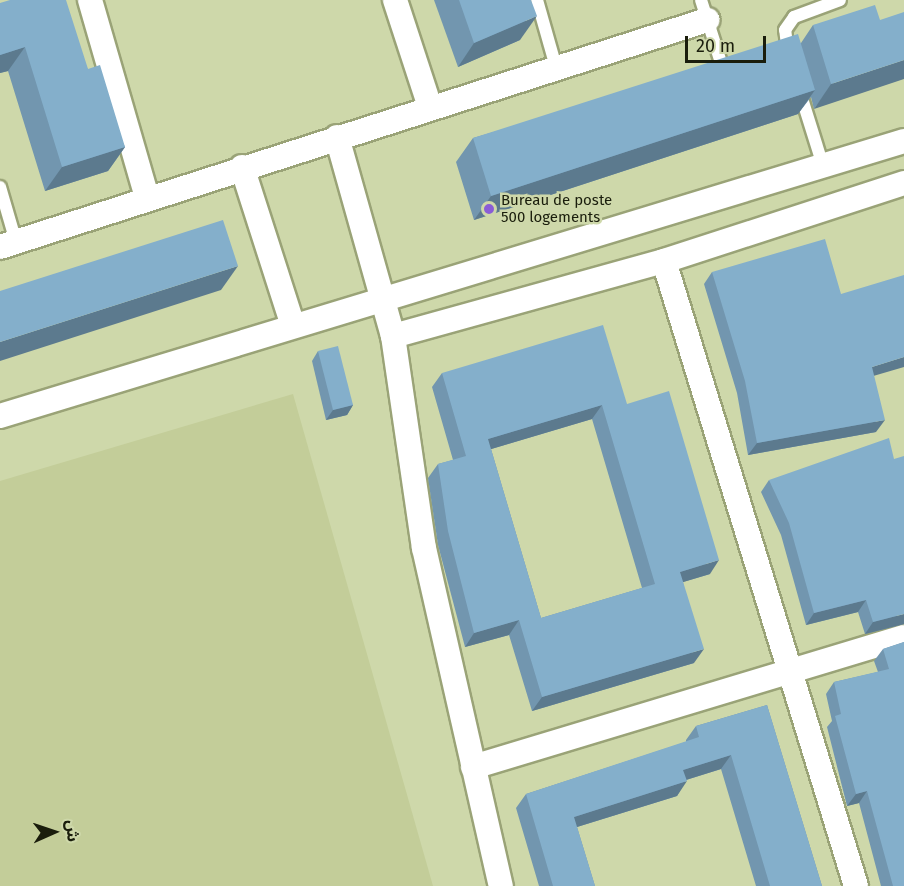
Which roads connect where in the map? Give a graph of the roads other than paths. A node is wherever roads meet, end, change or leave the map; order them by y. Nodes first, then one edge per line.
1 (90, 0) edge
2 (395, 0) edge
3 (537, 0) edge
4 (840, 0) edge
5 (704, 10) edge
6 (556, 67) junction
7 (723, 69) edge
8 (430, 107) junction
9 (337, 137) junction
10 (904, 141) edge
11 (823, 166) junction
12 (242, 167) junction
13 (904, 183) edge
14 (0, 187) edge
15 (147, 198) junction
16 (8, 245) edge
17 (664, 261) junction
18 (384, 298) junction
19 (293, 326) junction
20 (393, 336) junction
21 (0, 416) edge
22 (904, 637) edge
23 (789, 671) junction
24 (473, 766) junction
25 (501, 886) edge
26 (856, 886) edge

1 - 15 street
2 - 8 street
3 - 6 lane
4 - 11 lane
5 - 6 street
5 - 7 lane
6 - 8 street
8 - 9 street
9 - 12 street
9 - 18 street
10 - 11 street
11 - 18 street
12 - 15 street
12 - 19 street
13 - 17 street
14 - 16 lane
15 - 16 street
17 - 20 street
17 - 23 street
18 - 19 street
18 - 20 street
19 - 21 street
20 - 24 street
22 - 23 street
23 - 24 street
23 - 26 street
24 - 25 street

